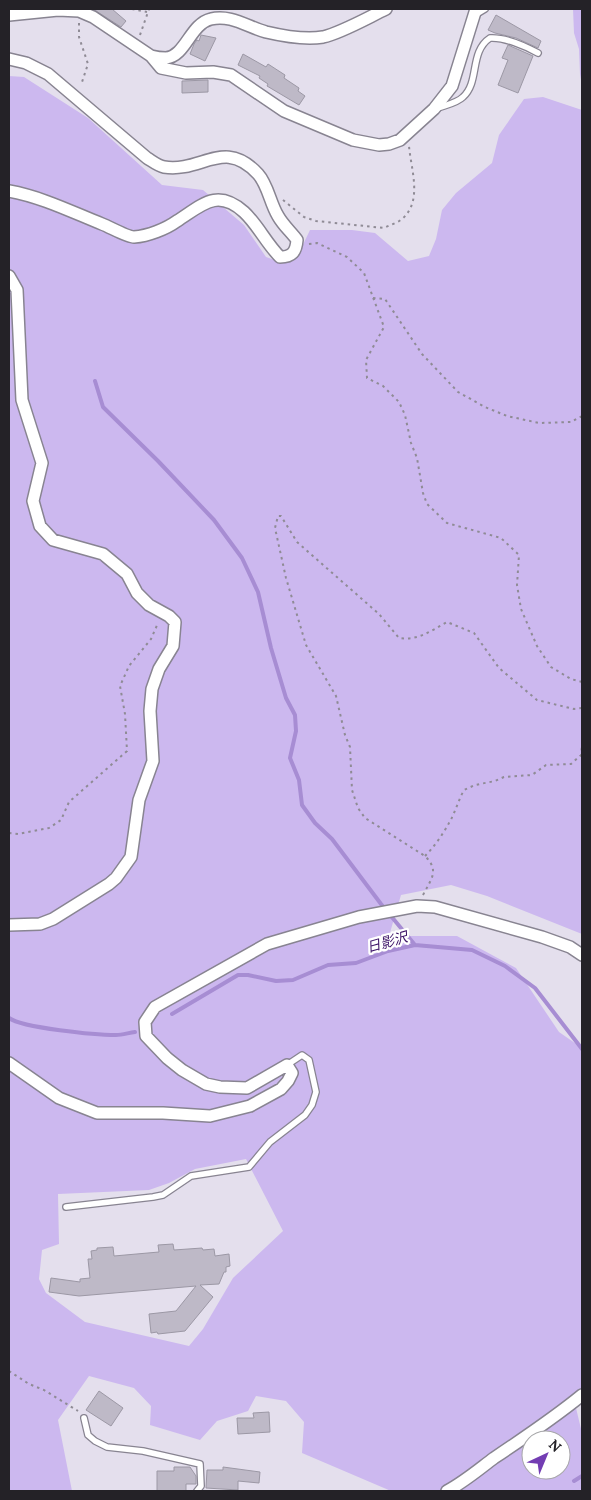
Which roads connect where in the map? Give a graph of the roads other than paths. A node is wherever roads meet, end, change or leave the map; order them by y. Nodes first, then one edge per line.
1 (386, 9) edge
2 (479, 11) edge
3 (9, 16) edge
4 (538, 53) dead end
5 (150, 56) junction
6 (9, 58) edge
7 (434, 109) junction
8 (9, 191) edge
9 (9, 276) edge
10 (9, 925) edge
11 (582, 955) edge
12 (9, 1063) edge
13 (287, 1065) junction
14 (66, 1207) dead end
15 (582, 1395) edge
16 (84, 1418) road end
17 (197, 1491) edge
18 (447, 1491) edge

1 - 5 street
2 - 7 street
3 - 5 street
4 - 7 lane
5 - 7 street
6 - 8 street
9 - 10 street
11 - 13 street
12 - 13 street
13 - 14 lane
15 - 18 street
16 - 17 lane

